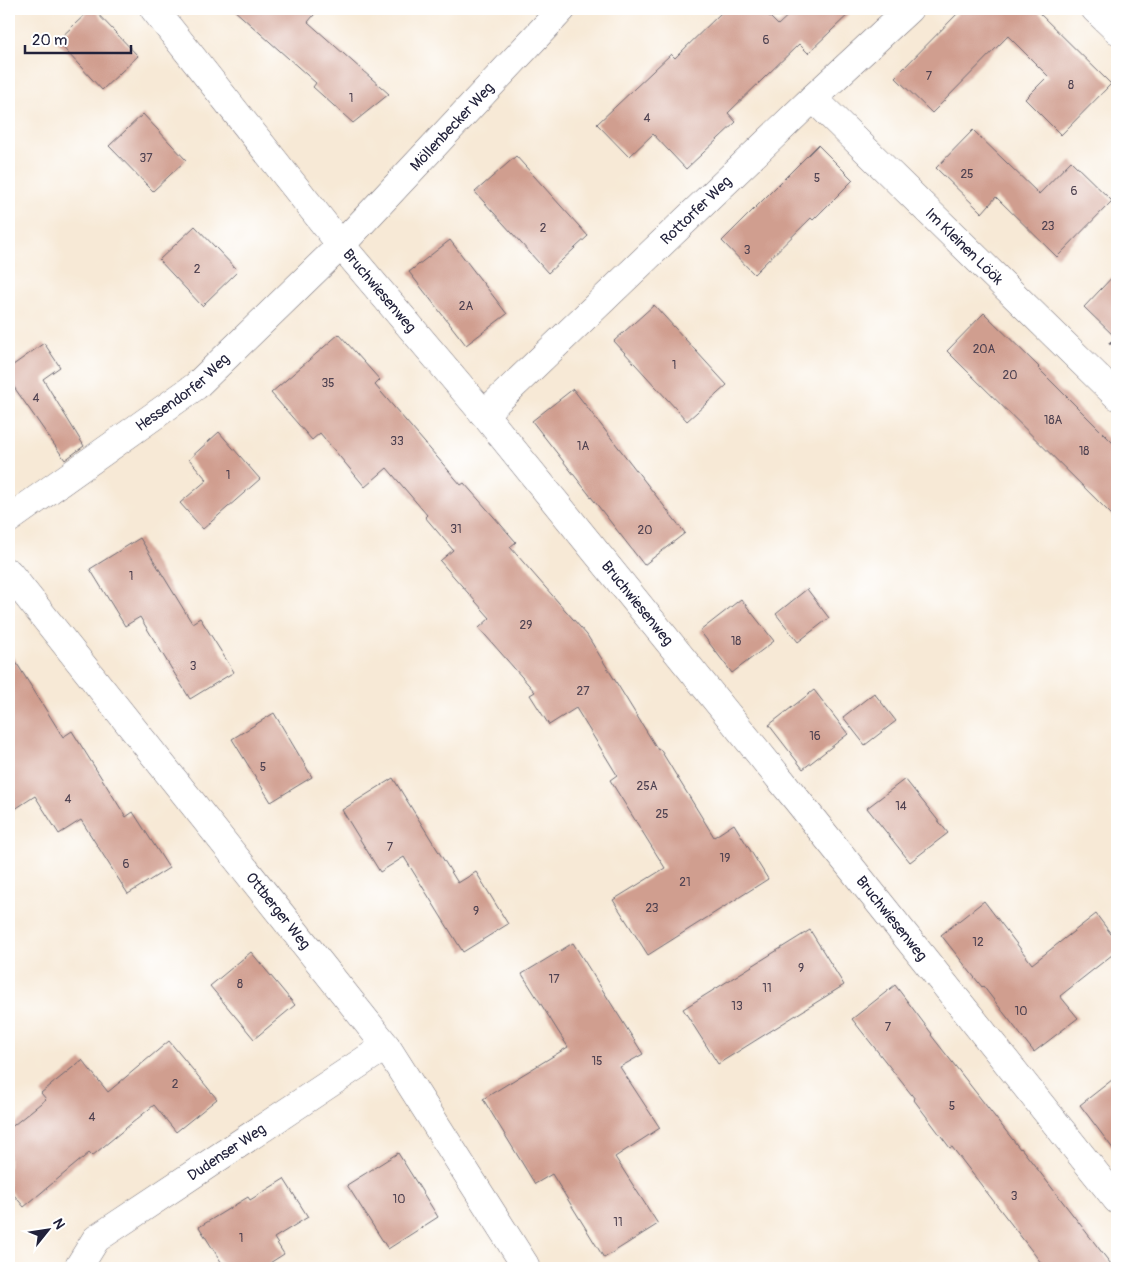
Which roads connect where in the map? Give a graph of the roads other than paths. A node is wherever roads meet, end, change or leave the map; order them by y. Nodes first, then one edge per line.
1 (154, 9) edge
2 (562, 9) edge
3 (909, 9) edge
4 (1095, 9) edge
5 (1117, 30) edge
6 (813, 98) junction
7 (341, 245) junction
8 (1117, 396) edge
9 (484, 414) junction
10 (9, 519) edge
11 (9, 573) edge
12 (386, 1046) junction
13 (1117, 1200) edge
14 (525, 1265) dead end
15 (78, 1268) edge

1 - 7 street, Bruchwiesenweg
2 - 7 street, Möllenbecker Weg
3 - 6 street, Rottorfer Weg
4 - 5 street
6 - 8 street, Im Kleinen Löök
6 - 9 street, Rottorfer Weg
7 - 9 street, Bruchwiesenweg
7 - 10 street, Hessendorfer Weg
9 - 13 street, Bruchwiesenweg
11 - 12 street, Ottberger Weg
12 - 14 street, Ottberger Weg
12 - 15 street, Dudenser Weg

